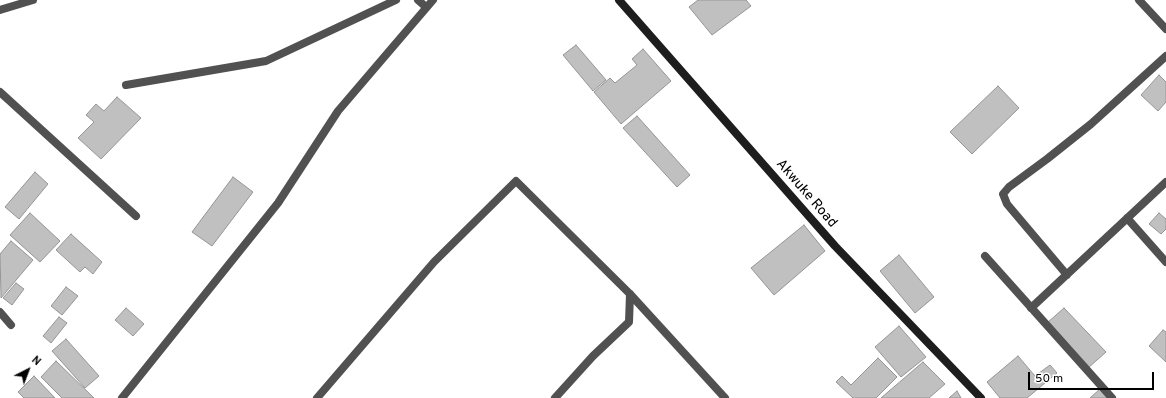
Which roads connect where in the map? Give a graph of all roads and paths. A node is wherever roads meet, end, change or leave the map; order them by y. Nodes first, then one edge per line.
1 (34, 0) edge
2 (396, 0) edge
3 (418, 0) edge
4 (433, 0) edge
5 (619, 0) edge
6 (1139, 0) edge
7 (426, 7) junction
8 (0, 10) edge
9 (1166, 29) edge
10 (1166, 56) edge
11 (126, 85) dead end
12 (0, 92) edge
13 (1166, 182) edge
14 (136, 216) dead end
15 (1127, 218) junction
16 (985, 256) dead end
17 (1166, 262) edge
18 (1067, 275) junction
19 (630, 294) junction
20 (1031, 308) junction
21 (0, 312) edge
22 (11, 325) dead end
23 (122, 398) edge
24 (317, 398) edge
25 (556, 398) edge
26 (725, 398) edge
27 (981, 398) edge
28 (1112, 398) edge

1 - 8 street
2 - 11 street
3 - 7 street
4 - 7 street
5 - 27 main road, Akwuke Road
6 - 9 street
7 - 23 street
10 - 18 street
12 - 14 street
13 - 15 street
15 - 17 street
15 - 18 street
16 - 20 street
18 - 20 street
19 - 24 street
19 - 25 street
19 - 26 street
20 - 28 street
21 - 22 street

